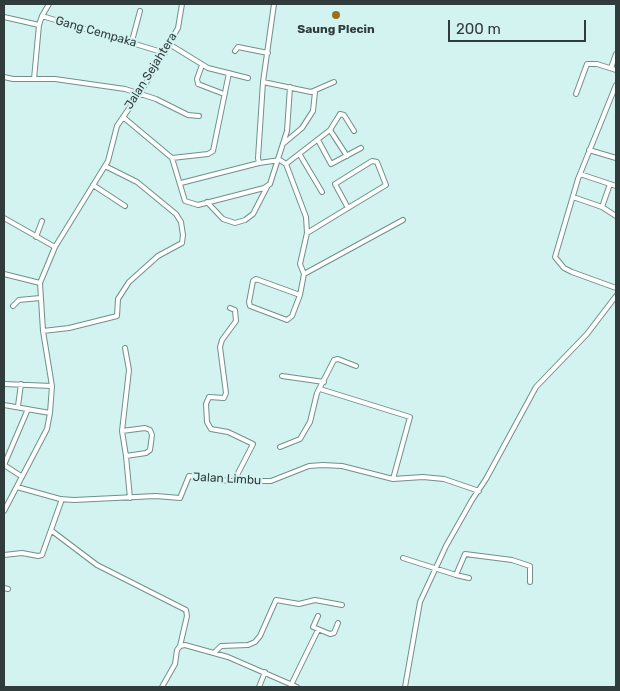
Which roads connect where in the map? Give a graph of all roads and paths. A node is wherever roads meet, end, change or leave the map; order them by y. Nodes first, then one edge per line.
1 (40, 4) edge
2 (182, 4) edge
3 (274, 4) edge
4 (48, 5) edge
5 (140, 11) dead end
6 (42, 16) junction
7 (4, 17) edge
8 (39, 24) junction
9 (132, 41) junction
10 (169, 44) junction
11 (235, 52) dead end
12 (165, 53) junction
13 (268, 53) junction
14 (616, 54) edge
15 (202, 65) junction
16 (611, 68) junction
17 (616, 70) edge
18 (229, 73) junction
19 (4, 77) edge
20 (248, 78) dead end
21 (34, 79) junction
22 (264, 82) junction
23 (334, 82) dead end
24 (616, 85) edge
25 (290, 87) junction
26 (315, 92) junction
27 (140, 93) junction
28 (224, 94) junction
29 (576, 94) dead end
30 (614, 94) edge
31 (199, 116) dead end
32 (123, 117) junction
33 (330, 130) junction
34 (354, 131) dead end
35 (318, 140) junction
36 (284, 144) junction
37 (360, 148) dead end
38 (589, 150) junction
39 (300, 155) junction
40 (347, 156) junction
41 (172, 158) junction
42 (616, 158) edge
43 (277, 160) junction
44 (259, 163) junction
45 (286, 164) junction
46 (105, 166) junction
47 (580, 174) junction
48 (181, 184) junction
49 (610, 184) junction
50 (92, 185) junction
51 (616, 186) edge
52 (267, 187) junction
53 (322, 192) dead end
54 (573, 197) junction
55 (208, 202) junction
56 (125, 206) dead end
57 (602, 207) junction
58 (348, 208) junction
59 (616, 216) edge
60 (4, 218) edge
61 (403, 220) dead end
62 (42, 221) dead end
63 (307, 233) junction
64 (36, 236) junction
65 (56, 247) junction
66 (4, 274) edge
67 (304, 274) junction
68 (40, 282) junction
69 (616, 288) edge
70 (300, 295) junction
71 (616, 296) edge
72 (40, 298) junction
73 (13, 306) dead end
74 (610, 306) junction
75 (230, 308) dead end
76 (616, 310) edge
77 (43, 330) junction
78 (126, 348) dead end
79 (356, 366) dead end
80 (282, 376) dead end
81 (324, 382) junction
82 (4, 384) edge
83 (21, 384) junction
84 (52, 386) junction
85 (320, 389) junction
86 (4, 405) edge
87 (18, 406) junction
88 (28, 408) junction
89 (50, 413) junction
90 (122, 431) junction
91 (280, 447) dead end
92 (126, 456) junction
93 (4, 466) edge
94 (21, 476) junction
95 (393, 479) junction
96 (234, 481) junction
97 (17, 487) junction
98 (479, 491) junction
99 (130, 498) junction
100 (62, 499) junction
101 (4, 511) edge
102 (52, 531) junction
103 (4, 555) edge
104 (403, 558) dead end
105 (436, 568) junction
106 (456, 575) junction
107 (469, 578) dead end
108 (530, 582) dead end
109 (342, 605) dead end
110 (318, 616) dead end
111 (338, 623) dead end
112 (318, 630) junction
113 (180, 646) junction
114 (214, 653) junction
115 (265, 672) junction
116 (291, 685) junction
117 (162, 687) edge
118 (259, 687) edge
119 (297, 687) edge
120 (405, 687) edge

1 - 4 street
2 - 10 street, Jalan Sejahtera
3 - 13 street
4 - 6 street
5 - 9 street
6 - 8 street, Gang Cempaka
6 - 9 street, Gang Cempaka
7 - 8 street, Gang Cempaka
8 - 21 street
9 - 12 street, Gang Cempaka
10 - 12 street, Jalan Sejahtera
10 - 15 street
11 - 13 street
12 - 27 street, Jalan Sejahtera
13 - 22 street
14 - 16 street
15 - 18 street
15 - 28 street
16 - 17 street
16 - 29 street
18 - 20 street
18 - 28 street
19 - 21 street
21 - 27 street
22 - 25 street
22 - 44 street
23 - 26 street
24 - 30 street
25 - 26 street
25 - 36 street
26 - 36 street
27 - 31 street
27 - 32 street, Jalan Sejahtera
28 - 41 street
30 - 38 street
32 - 41 street
32 - 46 street, Jalan Sejahtera
33 - 34 street
33 - 35 street
33 - 40 street
35 - 39 street
35 - 40 street
36 - 43 street
37 - 40 street
38 - 42 street
38 - 47 street
39 - 45 street
39 - 53 street
41 - 48 street
43 - 44 street
43 - 45 street
43 - 52 street
44 - 48 street
45 - 63 street
46 - 50 street, Jalan Sejahtera
46 - 77 street
47 - 49 street
47 - 54 street
48 - 55 street
49 - 51 street
49 - 57 street
50 - 56 street
50 - 65 street, Jalan Sejahtera
52 - 55 street
52 - 55 street
54 - 57 street
54 - 69 street
57 - 59 street
58 - 58 street
58 - 63 street
60 - 64 street
61 - 67 street
62 - 64 street
63 - 67 street
64 - 65 street
65 - 68 street, Jalan Sejahtera
66 - 68 street
67 - 70 street
68 - 72 street
70 - 70 street
71 - 74 street
72 - 73 street
72 - 77 street
74 - 76 street
74 - 98 street
75 - 96 street
77 - 84 street
78 - 90 street
79 - 81 street
80 - 81 street
81 - 85 street
82 - 83 street
83 - 84 street
83 - 87 street
84 - 89 street
85 - 91 street
85 - 95 street
86 - 87 street
87 - 88 street
88 - 89 street
88 - 93 street
89 - 94 street
90 - 92 street
90 - 92 street
92 - 99 street
93 - 94 street
94 - 97 street
95 - 96 street, Jalan Limbu
95 - 98 street, Jalan Limbu
96 - 99 street, Jalan Limbu
97 - 100 street, Jalan Limbu
97 - 101 street
98 - 105 street
99 - 100 street, Jalan Limbu
100 - 102 street
102 - 103 street
102 - 113 street
104 - 105 street
105 - 106 street
105 - 120 street
106 - 107 street
106 - 108 street
109 - 114 street
110 - 112 street
111 - 112 street
112 - 116 street
113 - 114 street
113 - 117 street
114 - 115 street
115 - 116 street
115 - 118 street
116 - 119 street

